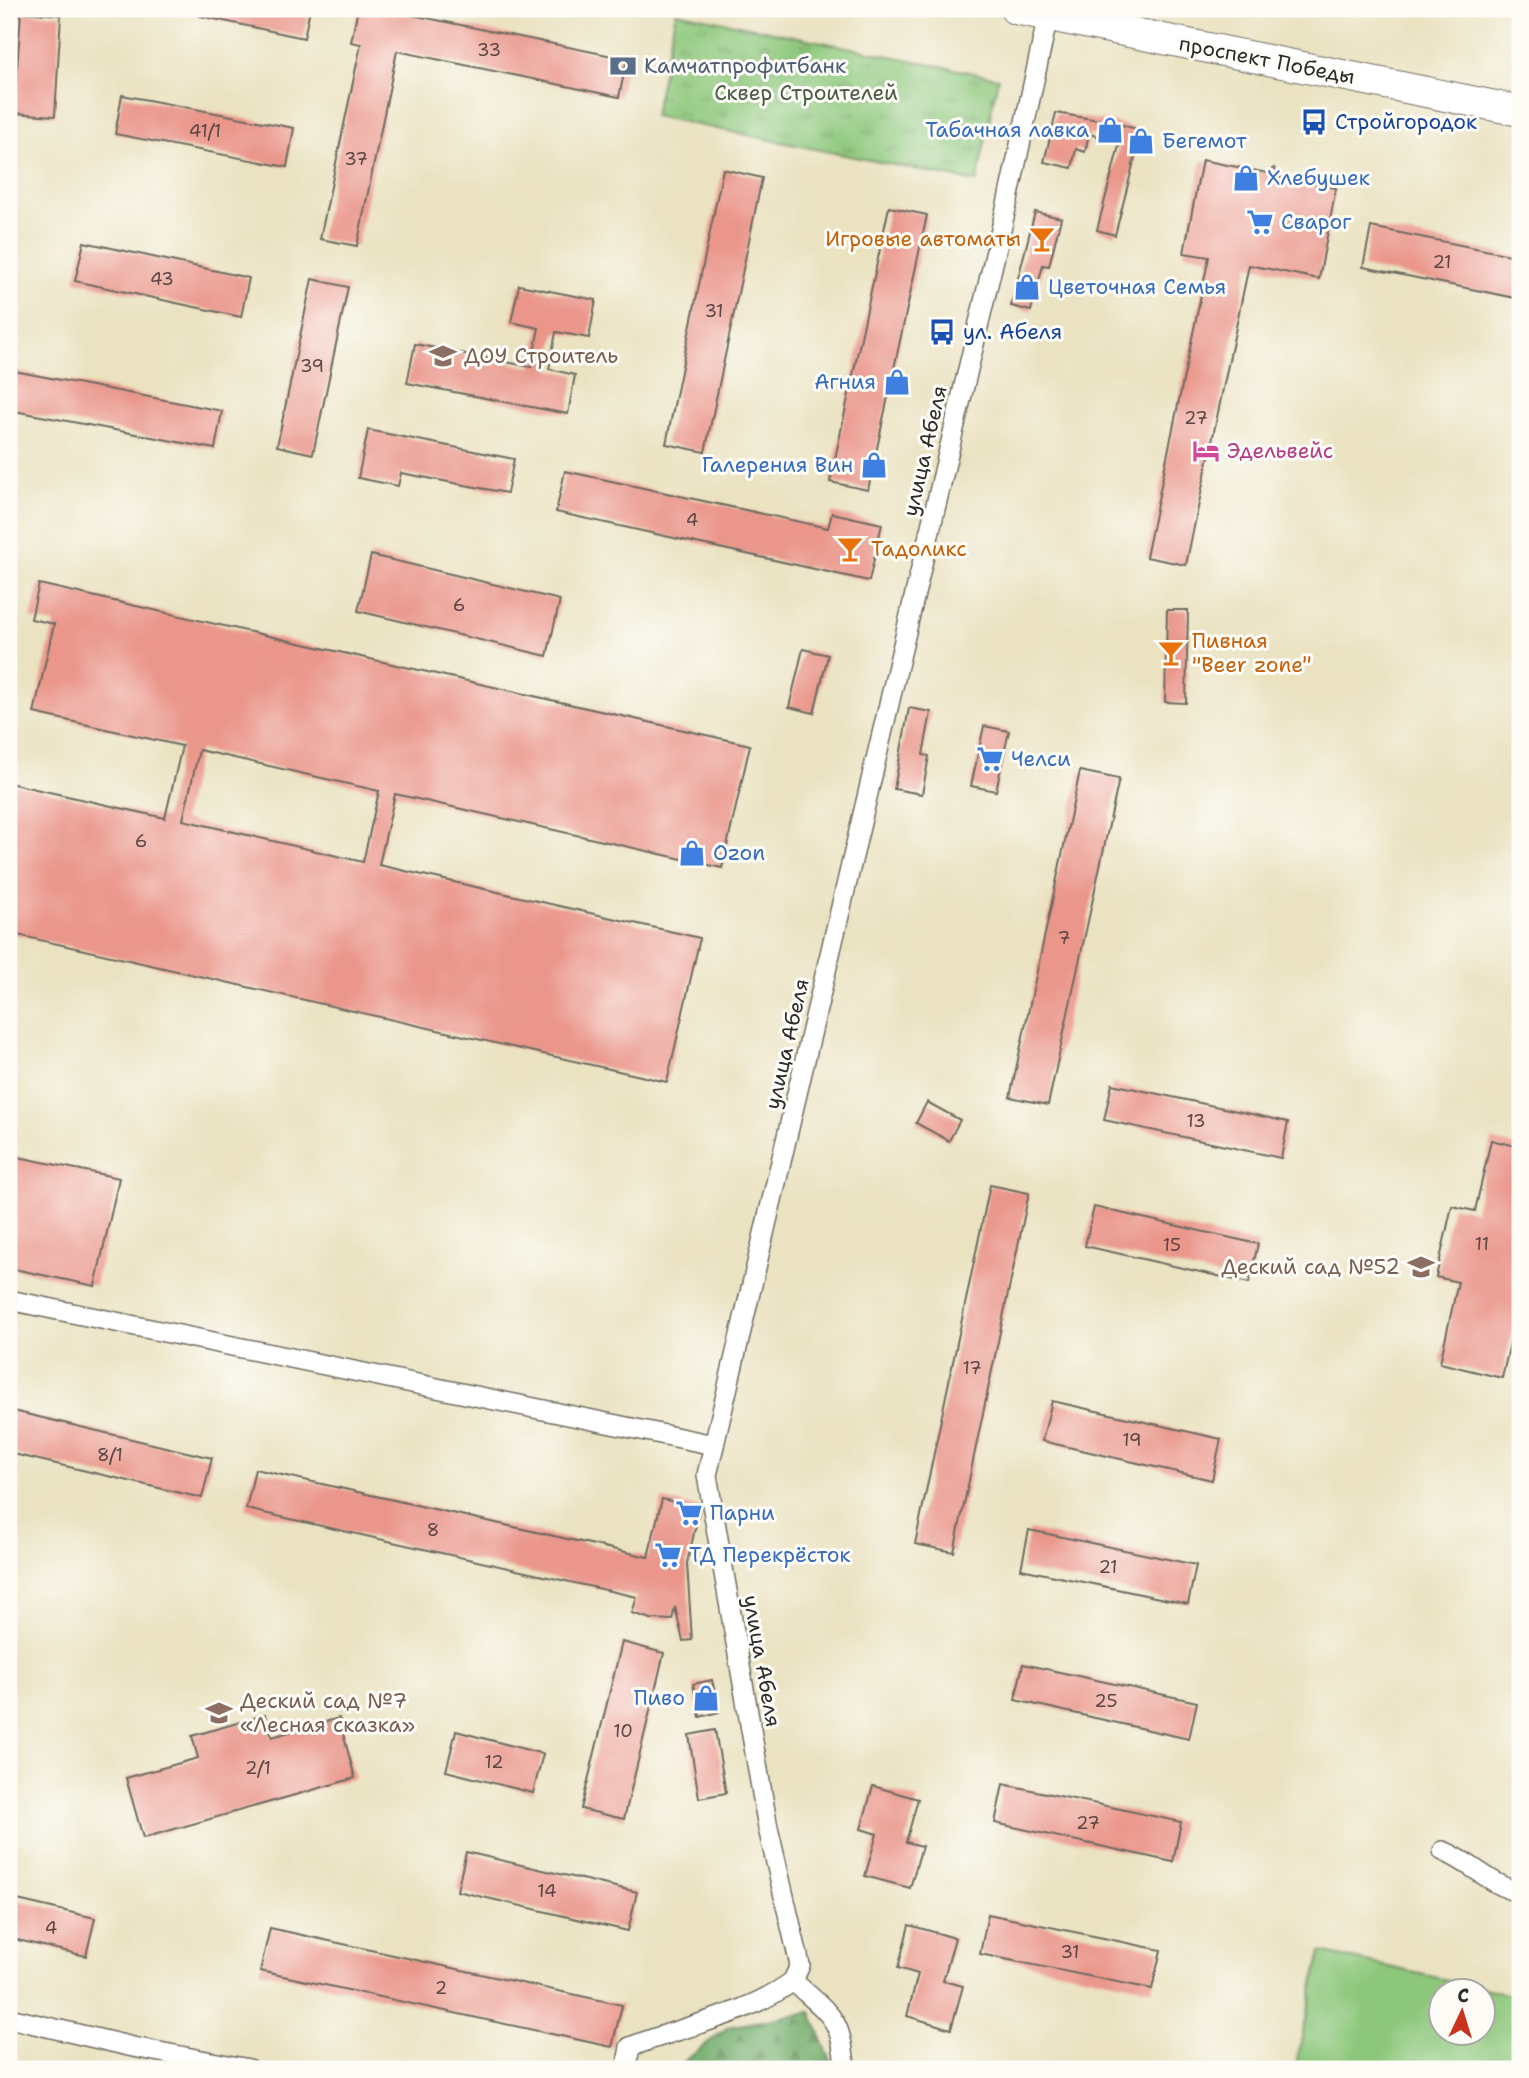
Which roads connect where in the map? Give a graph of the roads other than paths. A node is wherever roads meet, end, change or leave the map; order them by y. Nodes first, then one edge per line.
1 (1015, 9) edge
2 (1048, 16) junction
3 (1112, 18) edge
4 (1520, 111) edge
5 (9, 1300) edge
6 (714, 1446) junction
7 (1443, 1851) dead end
8 (1520, 1893) edge
9 (793, 1981) junction
10 (9, 2018) edge
11 (249, 2069) edge
12 (626, 2069) edge
13 (845, 2069) edge

1 - 2 main road, проспект Победы
2 - 3 main road, проспект Победы
2 - 6 street, улица Абеля
3 - 4 main road, проспект Победы
5 - 6 street
6 - 9 street, улица Абеля
7 - 8 street
9 - 12 street
9 - 13 street
10 - 11 street

